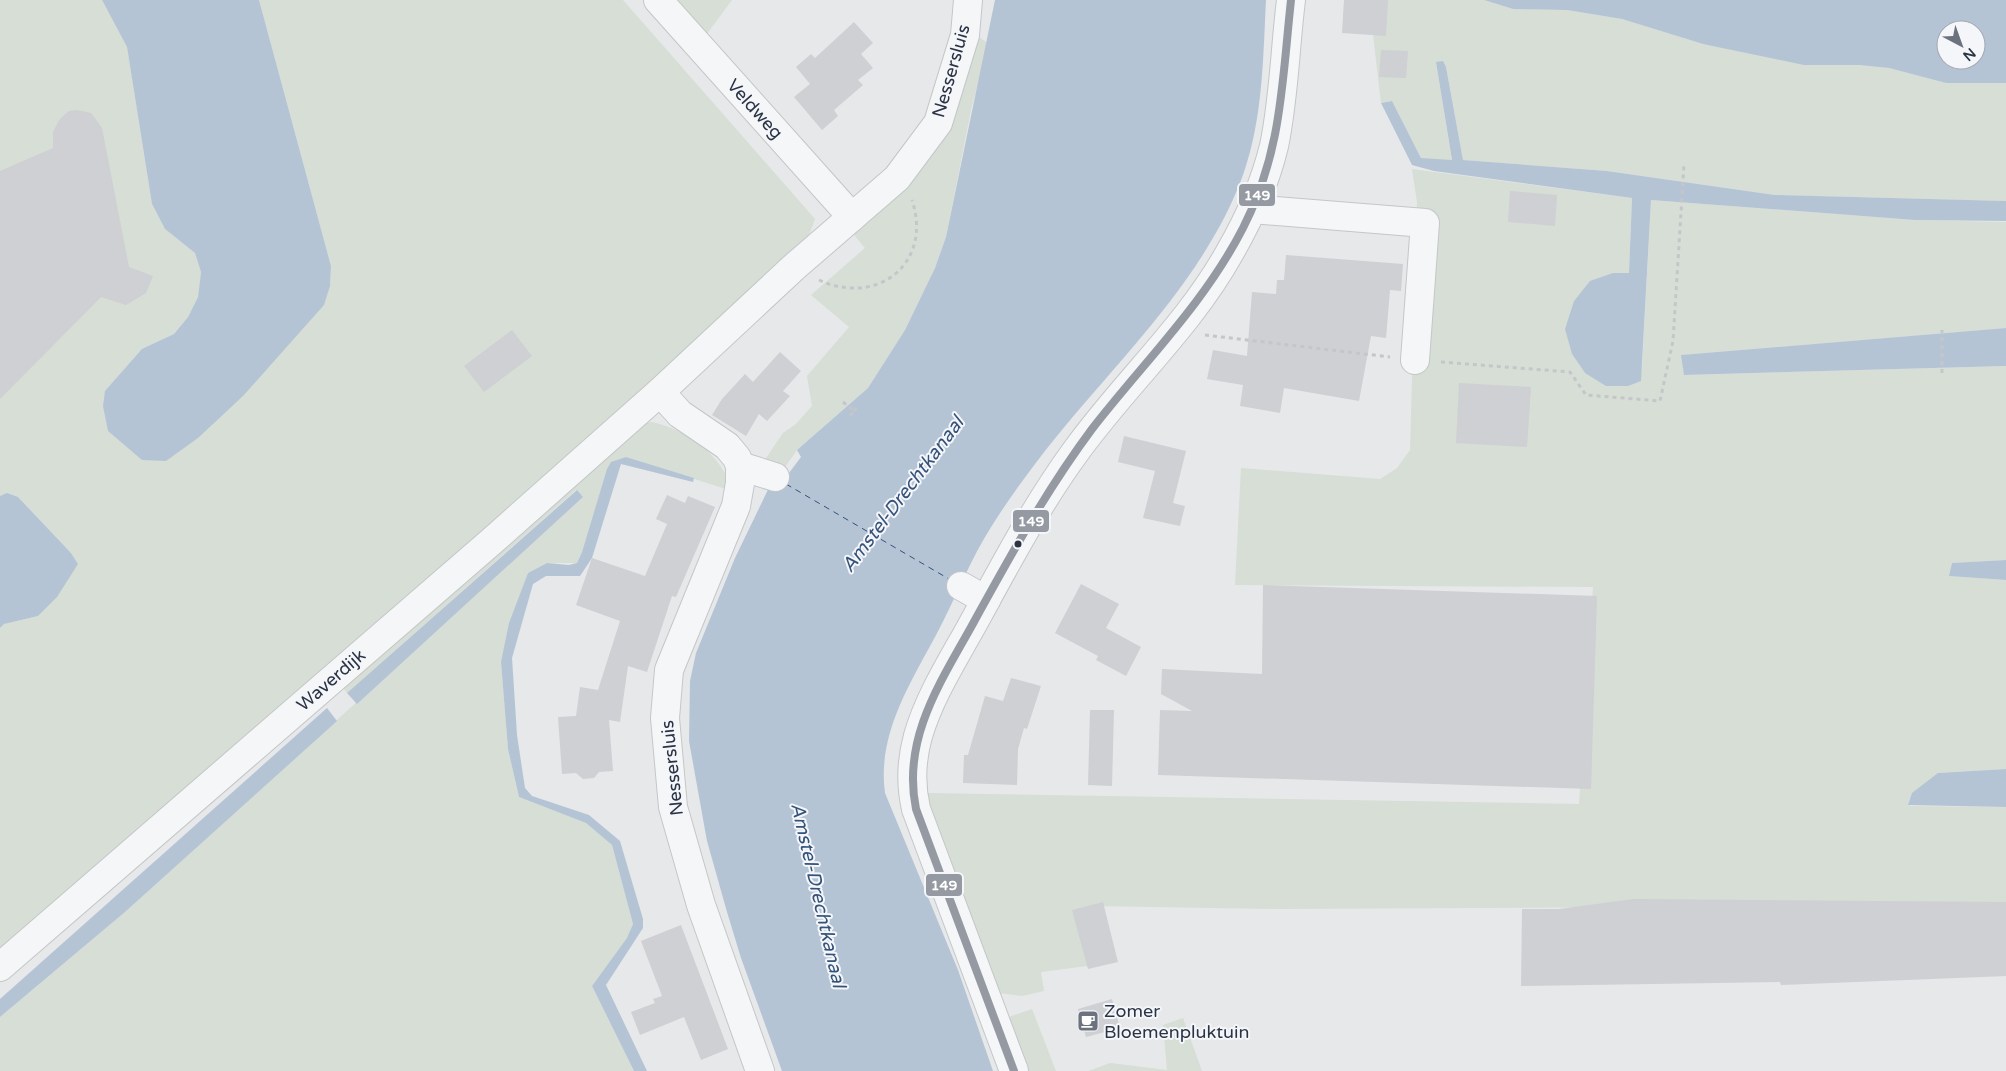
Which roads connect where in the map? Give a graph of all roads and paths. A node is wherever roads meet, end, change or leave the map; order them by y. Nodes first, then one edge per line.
1 (658, 0) edge
2 (968, 0) edge
3 (1291, 0) edge
4 (1684, 164) dead end
5 (897, 178) junction
6 (1252, 209) junction
7 (852, 217) junction
8 (825, 283) dead end
9 (1942, 330) dead end
10 (1175, 332) junction
11 (1415, 360) junction
12 (1942, 373) dead end
13 (660, 392) junction
14 (843, 402) dead end
15 (859, 405) dead end
16 (854, 411) junction
17 (850, 416) dead end
18 (740, 466) junction
19 (775, 477) dead end
20 (961, 586) dead end
21 (986, 600) junction
22 (0, 967) edge
23 (760, 1071) edge
24 (1014, 1071) edge

1 - 7 street, Veldweg
2 - 5 street, Nessersluis
3 - 6 street
4 - 11 path
5 - 7 street, Nessersluis
5 - 8 path
6 - 10 street
6 - 11 street
7 - 13 street, Nessersluis
9 - 12 path
10 - 11 path
10 - 21 street
13 - 18 street
13 - 22 street, Waverdijk
14 - 16 path
15 - 16 path
16 - 17 path
18 - 19 street
18 - 23 street, Nessersluis
20 - 21 street
21 - 24 street

